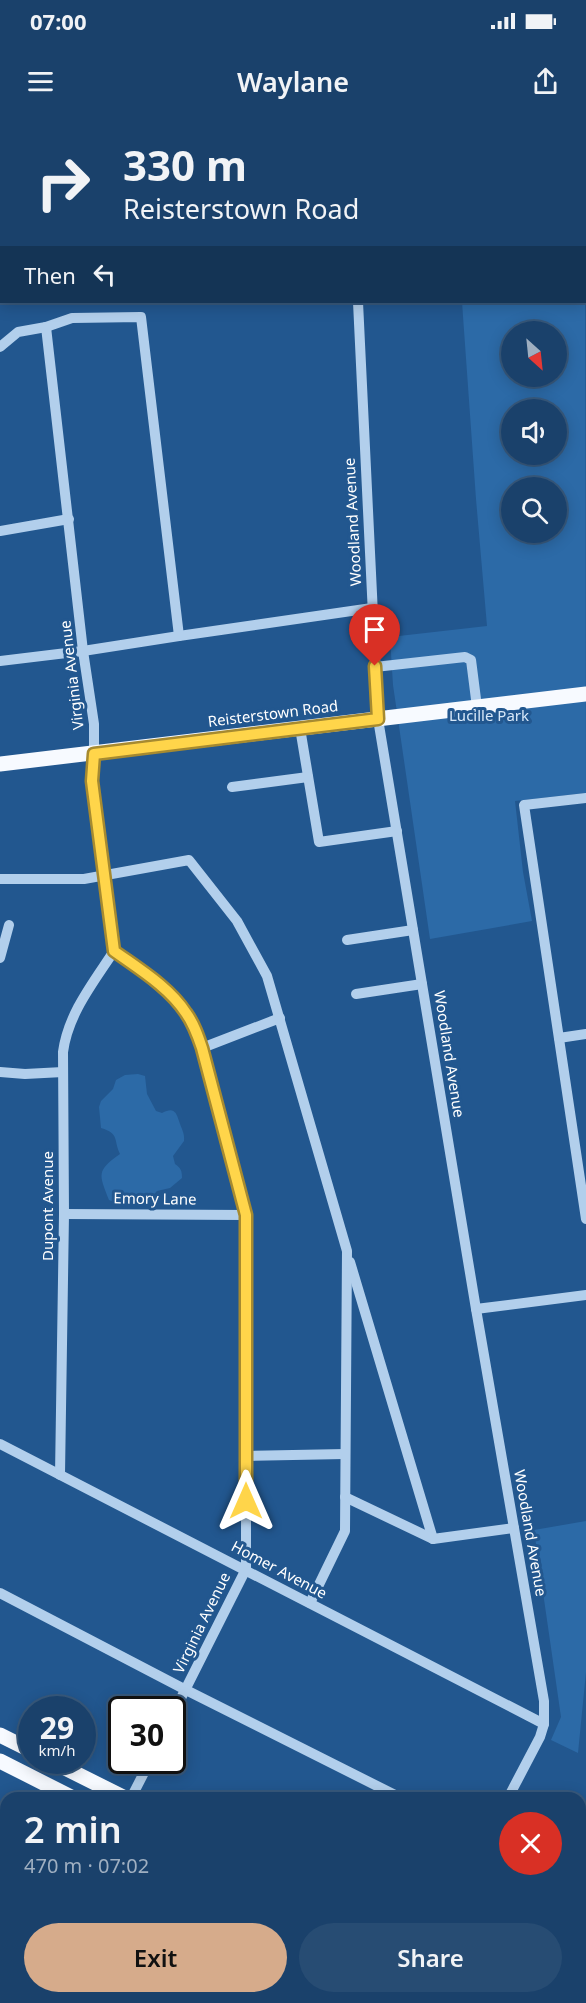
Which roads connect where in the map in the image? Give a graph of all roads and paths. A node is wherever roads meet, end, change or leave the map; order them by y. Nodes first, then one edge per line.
1 (358, 303) edge
2 (46, 327) junction
3 (0, 347) edge
4 (69, 519) junction
5 (0, 531) edge
6 (372, 608) junction
7 (179, 636) junction
8 (83, 651) junction
9 (0, 661) edge
10 (375, 666) junction
11 (586, 694) edge
12 (477, 707) junction
13 (378, 719) junction
14 (300, 729) junction
15 (94, 754) junction
16 (0, 764) edge
17 (308, 777) junction
18 (232, 787) dead end
19 (586, 798) edge
20 (397, 831) junction
21 (103, 876) junction
22 (0, 879) edge
23 (9, 925) dead end
24 (413, 930) junction
25 (347, 940) dead end
26 (114, 951) junction
27 (0, 958) edge
28 (422, 984) junction
29 (356, 994) dead end
30 (280, 1018) junction
31 (586, 1034) edge
32 (559, 1038) junction
33 (202, 1048) junction
34 (0, 1072) edge
35 (63, 1072) junction
36 (64, 1214) junction
37 (246, 1215) junction
38 (586, 1219) edge
39 (347, 1251) junction
40 (586, 1295) edge
41 (476, 1310) junction
42 (0, 1444) edge
43 (345, 1454) junction
44 (246, 1456) junction
45 (60, 1475) junction
46 (345, 1497) junction
47 (514, 1528) junction
48 (433, 1539) junction
49 (246, 1569) junction
50 (0, 1593) edge
51 (310, 1603) junction
52 (186, 1690) junction
53 (183, 1696) edge
54 (544, 1724) junction
55 (0, 1735) edge
56 (18, 1744) edge
57 (0, 1761) edge
58 (77, 1774) edge
59 (143, 1774) edge
60 (61, 1792) edge
61 (113, 1792) edge
62 (134, 1792) edge
63 (389, 1792) edge
64 (511, 1792) edge

1 - 6 street, Woodland Avenue
2 - 3 street
2 - 4 street, Virginia Avenue
2 - 7 street
4 - 5 street
4 - 8 street, Virginia Avenue
6 - 7 street
6 - 10 street, Woodland Avenue
7 - 8 street
8 - 9 street
8 - 15 street, Virginia Avenue
10 - 12 street
10 - 13 street, Woodland Avenue
11 - 12 main road, Reisterstown Road
12 - 13 main road, Reisterstown Road
13 - 14 main road, Reisterstown Road
13 - 20 street, Woodland Avenue
14 - 15 main road, Reisterstown Road
14 - 17 street
15 - 16 main road, Reisterstown Road
15 - 21 street, Virginia Avenue
17 - 18 street
17 - 20 street
19 - 32 street
20 - 24 street, Woodland Avenue
21 - 22 street
21 - 26 street, Virginia Avenue
21 - 30 street
23 - 27 street
24 - 25 street
24 - 28 street, Woodland Avenue
26 - 33 street, Virginia Avenue
26 - 35 street, Dupont Avenue
28 - 29 street
28 - 41 street, Woodland Avenue
30 - 33 street
30 - 39 street
31 - 32 street
32 - 38 street
33 - 37 street, Virginia Avenue
34 - 35 street
35 - 36 street, Dupont Avenue
36 - 37 street, Emory Lane
36 - 45 street, Dupont Avenue
37 - 44 street, Virginia Avenue
39 - 43 street
39 - 48 street
40 - 41 street
41 - 47 street, Woodland Avenue
42 - 45 street, Homer Avenue
43 - 44 street
43 - 46 street
44 - 49 street, Virginia Avenue
45 - 49 street, Homer Avenue
46 - 48 street
46 - 51 street
47 - 48 street
47 - 54 street, Woodland Avenue
49 - 51 street, Homer Avenue
49 - 52 street, Virginia Avenue
50 - 52 street
51 - 54 street, Homer Avenue
52 - 53 street, Virginia Avenue
52 - 63 street
54 - 64 street, Woodland Avenue
55 - 56 main road
57 - 60 main road
58 - 61 main road
59 - 62 street

